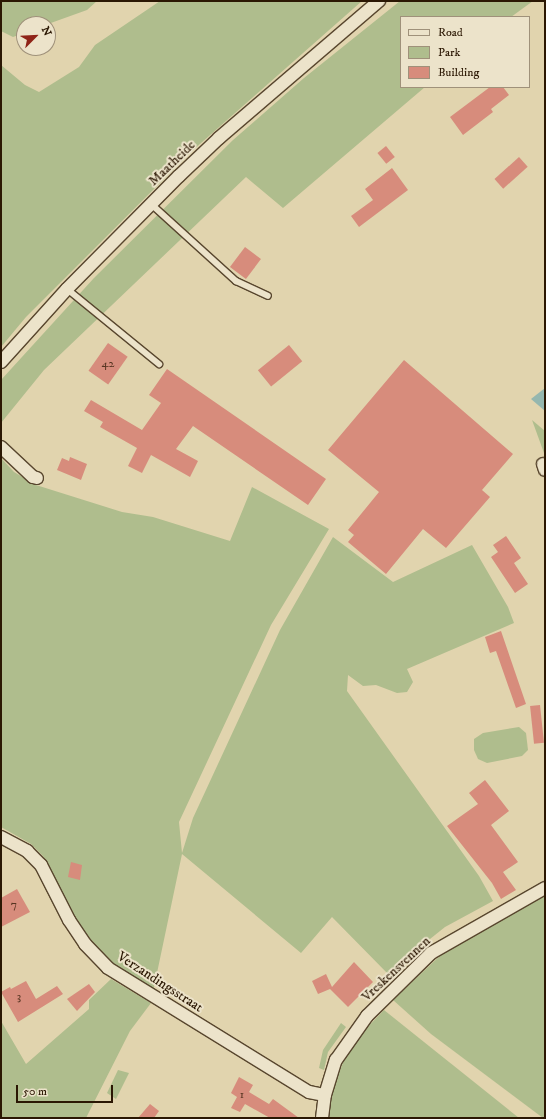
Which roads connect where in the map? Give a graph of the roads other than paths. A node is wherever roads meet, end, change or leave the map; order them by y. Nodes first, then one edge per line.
1 (379, 1) edge
2 (150, 204) junction
3 (67, 289) junction
4 (268, 296) dead end
5 (1, 362) edge
6 (159, 364) dead end
7 (1, 447) edge
8 (38, 478) dead end
9 (1, 837) edge
10 (545, 888) edge
11 (325, 1094) junction
12 (322, 1118) edge

1 - 2 street, Maatheide
2 - 3 street, Maatheide
2 - 4 lane
3 - 5 street, Maatheide
3 - 6 lane
7 - 8 street
9 - 11 street, Verzandingsstraat
10 - 11 street, Vreskensvennen
11 - 12 street, Vreskensvennen

